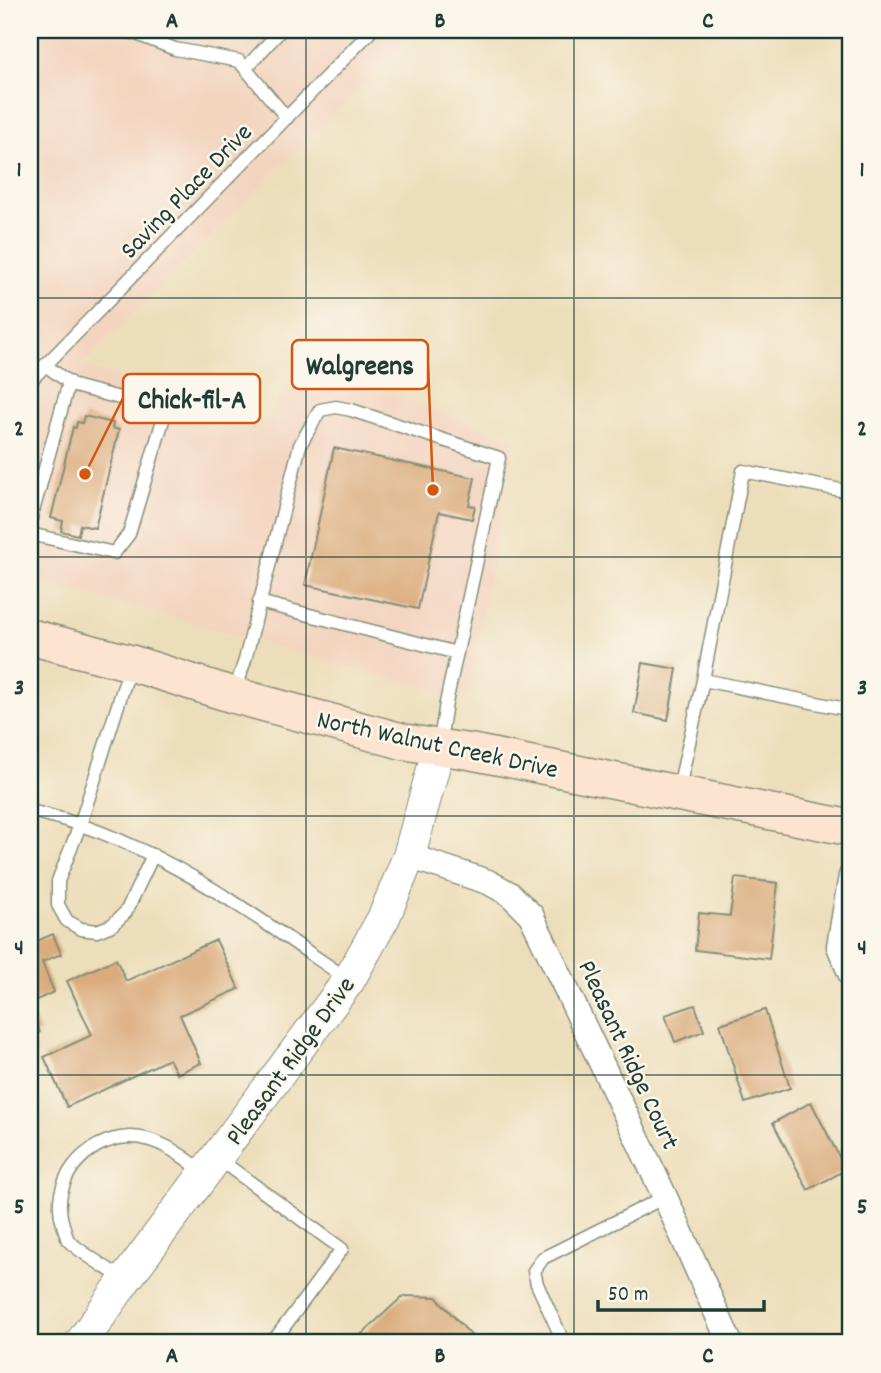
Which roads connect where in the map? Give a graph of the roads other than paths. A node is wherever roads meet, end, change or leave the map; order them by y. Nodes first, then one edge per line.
1 (126, 30) edge
2 (281, 30) edge
3 (372, 30) edge
4 (246, 68) junction
5 (287, 118) junction
6 (45, 365) junction
7 (30, 382) edge
8 (69, 382) junction
9 (851, 492) edge
10 (30, 522) edge
11 (30, 534) edge
12 (259, 602) junction
13 (30, 637) edge
14 (457, 653) junction
15 (131, 663) junction
16 (703, 680) junction
17 (233, 695) junction
18 (851, 710) edge
19 (439, 747) junction
20 (677, 795) junction
21 (30, 811) edge
22 (80, 825) junction
23 (851, 828) edge
24 (153, 855) junction
25 (409, 856) junction
26 (851, 876) edge
27 (851, 975) edge
28 (348, 981) junction
29 (211, 1166) junction
30 (665, 1197) junction
31 (125, 1280) junction
32 (81, 1343) edge
33 (272, 1343) edge
34 (564, 1343) edge
35 (730, 1343) edge

1 - 4 lane
2 - 4 lane
3 - 5 lane, Saving Place Drive
4 - 5 lane
5 - 6 lane, Saving Place Drive
6 - 7 lane, Saving Place Drive
6 - 8 lane
8 - 10 lane
8 - 11 lane
9 - 16 lane
12 - 14 lane
12 - 14 lane
12 - 17 lane
13 - 15 main road, North Walnut Creek Drive
14 - 19 lane
15 - 17 main road, North Walnut Creek Drive
15 - 22 lane
16 - 18 lane
16 - 20 lane
17 - 19 main road, North Walnut Creek Drive
19 - 20 main road, North Walnut Creek Drive
19 - 25 street, Pleasant Ridge Drive
20 - 23 main road, North Walnut Creek Drive
21 - 22 lane
22 - 24 lane
22 - 24 lane
24 - 28 lane
25 - 28 street, Pleasant Ridge Drive
25 - 30 street, Pleasant Ridge Court
26 - 27 street
28 - 29 street, Pleasant Ridge Drive
29 - 31 street, Pleasant Ridge Drive
29 - 31 lane
29 - 33 lane
30 - 34 lane
30 - 35 street, Pleasant Ridge Court
31 - 32 street, Pleasant Ridge Drive

